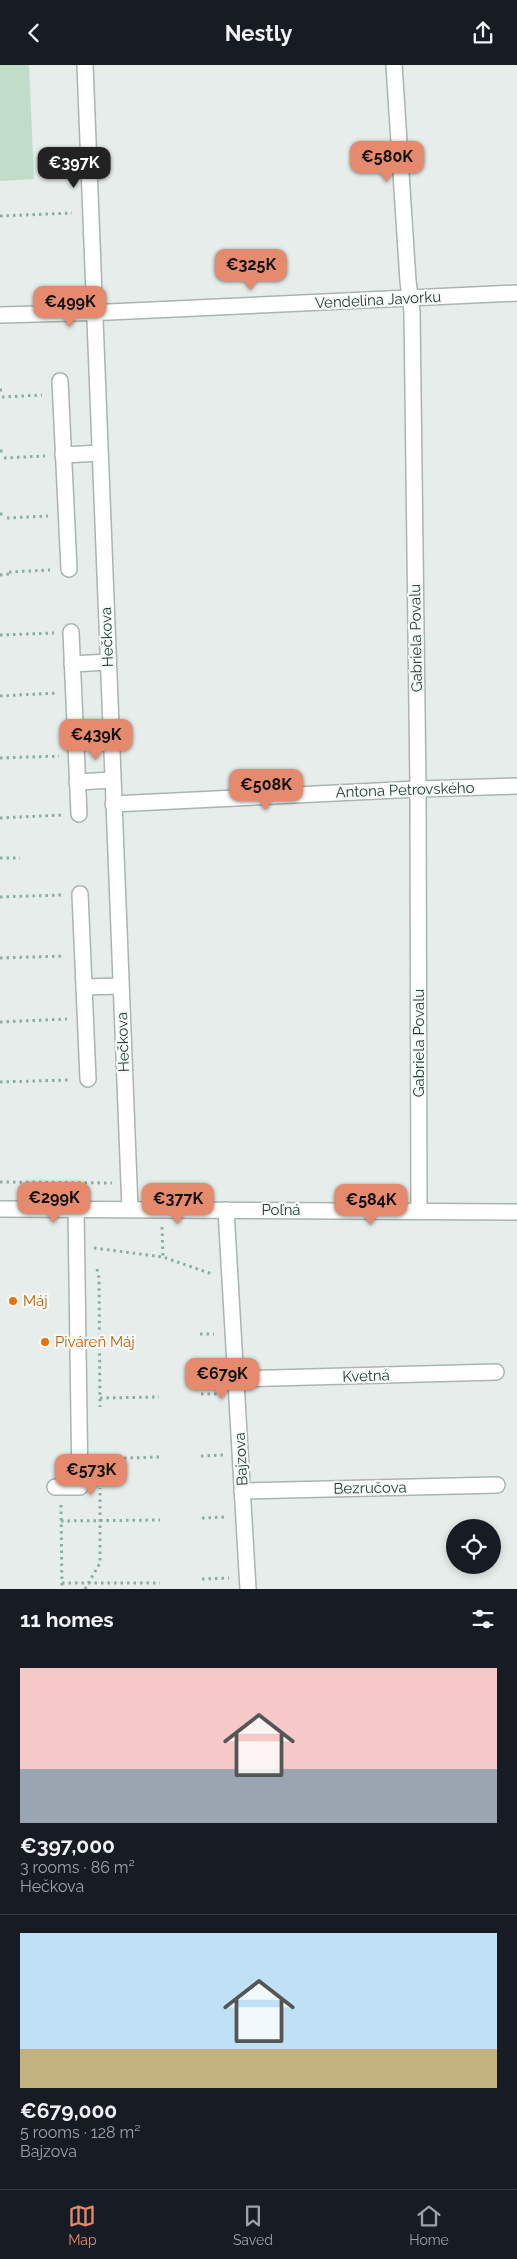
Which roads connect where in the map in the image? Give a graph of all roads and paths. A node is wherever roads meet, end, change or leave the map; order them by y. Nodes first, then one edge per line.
1 (85, 65) edge
2 (394, 65) edge
3 (75, 213) dead end
4 (0, 215) edge
5 (517, 293) edge
6 (410, 299) junction
7 (93, 313) junction
8 (0, 315) edge
9 (60, 387) joint
10 (2, 397) dead end
11 (100, 453) junction
12 (63, 455) junction
13 (4, 458) dead end
14 (0, 514) edge
15 (66, 515) junction
16 (69, 569) joint
17 (0, 575) edge
18 (71, 632) joint
19 (0, 635) edge
20 (108, 662) junction
21 (72, 664) junction
22 (74, 693) junction
23 (0, 696) edge
24 (76, 755) junction
25 (0, 759) edge
26 (112, 780) junction
27 (77, 781) junction
28 (517, 786) edge
29 (418, 789) junction
30 (113, 805) junction
31 (79, 814) joint
32 (0, 818) edge
33 (20, 857) dead end
34 (0, 858) edge
35 (80, 894) joint
36 (0, 897) edge
37 (83, 955) junction
38 (0, 959) edge
39 (120, 986) junction
40 (84, 987) junction
41 (86, 1018) junction
42 (0, 1022) edge
43 (88, 1079) joint
44 (0, 1082) edge
45 (0, 1182) edge
46 (129, 1184) junction
47 (0, 1209) edge
48 (76, 1209) junction
49 (130, 1209) junction
50 (226, 1210) junction
51 (419, 1211) junction
52 (517, 1212) edge
53 (76, 1246) junction
54 (214, 1284) dead end
55 (217, 1334) dead end
56 (217, 1342) dead end
57 (496, 1372) dead end
58 (236, 1379) junction
59 (220, 1385) dead end
60 (79, 1397) junction
61 (159, 1397) dead end
62 (220, 1403) dead end
63 (223, 1446) dead end
64 (159, 1457) dead end
65 (80, 1459) junction
66 (224, 1464) dead end
67 (497, 1485) dead end
68 (55, 1487) dead end
69 (242, 1491) junction
70 (227, 1508) dead end
71 (61, 1513) dead end
72 (160, 1520) dead end
73 (61, 1521) junction
74 (228, 1526) dead end
75 (231, 1569) dead end
76 (231, 1578) junction
77 (202, 1579) dead end
78 (62, 1583) junction
79 (160, 1583) dead end
80 (231, 1584) dead end
81 (62, 1589) edge
82 (248, 1589) edge

1 - 7 street, Hečkova
2 - 6 street, Gabriela Povalu
3 - 4 path
5 - 6 street, Vendelína Javorku
6 - 7 street, Vendelína Javorku
6 - 29 street, Gabriela Povalu
7 - 8 street, Vendelína Javorku
7 - 11 street, Hečkova
9 - 10 path
9 - 12 street
11 - 12 street
11 - 20 street, Hečkova
12 - 13 path
12 - 15 street
14 - 15 path
15 - 16 street
16 - 17 path
18 - 19 path
18 - 21 street
20 - 21 street
20 - 26 street, Hečkova
21 - 22 street
22 - 23 path
22 - 24 street
24 - 25 path
24 - 27 street
26 - 27 street
26 - 30 street, Hečkova
27 - 31 street
28 - 29 street, Antona Petrovského
29 - 30 street, Antona Petrovského
29 - 51 street, Gabriela Povalu
30 - 39 street, Hečkova
31 - 32 path
33 - 34 path
35 - 36 path
35 - 37 street
37 - 38 path
37 - 40 street
39 - 40 street
39 - 46 street, Hečkova
40 - 41 street
41 - 42 path
41 - 43 street
43 - 44 path
45 - 46 path
46 - 49 street, Hečkova
47 - 48 street, Poľná
48 - 49 street, Poľná
48 - 53 street
49 - 50 street, Poľná
50 - 51 street, Poľná
50 - 58 street, Bajzova
51 - 52 street, Poľná
53 - 54 path
53 - 60 street
55 - 56 path
57 - 58 street, Kvetná
58 - 69 street, Bajzova
59 - 62 path
60 - 61 path
60 - 65 street
63 - 66 path
64 - 65 path
65 - 68 street
67 - 69 street, Bezručova
69 - 82 street, Bajzova
70 - 74 path
71 - 73 path
72 - 73 path
73 - 78 path
75 - 76 path
76 - 77 path
76 - 80 path
78 - 79 path
78 - 81 path

